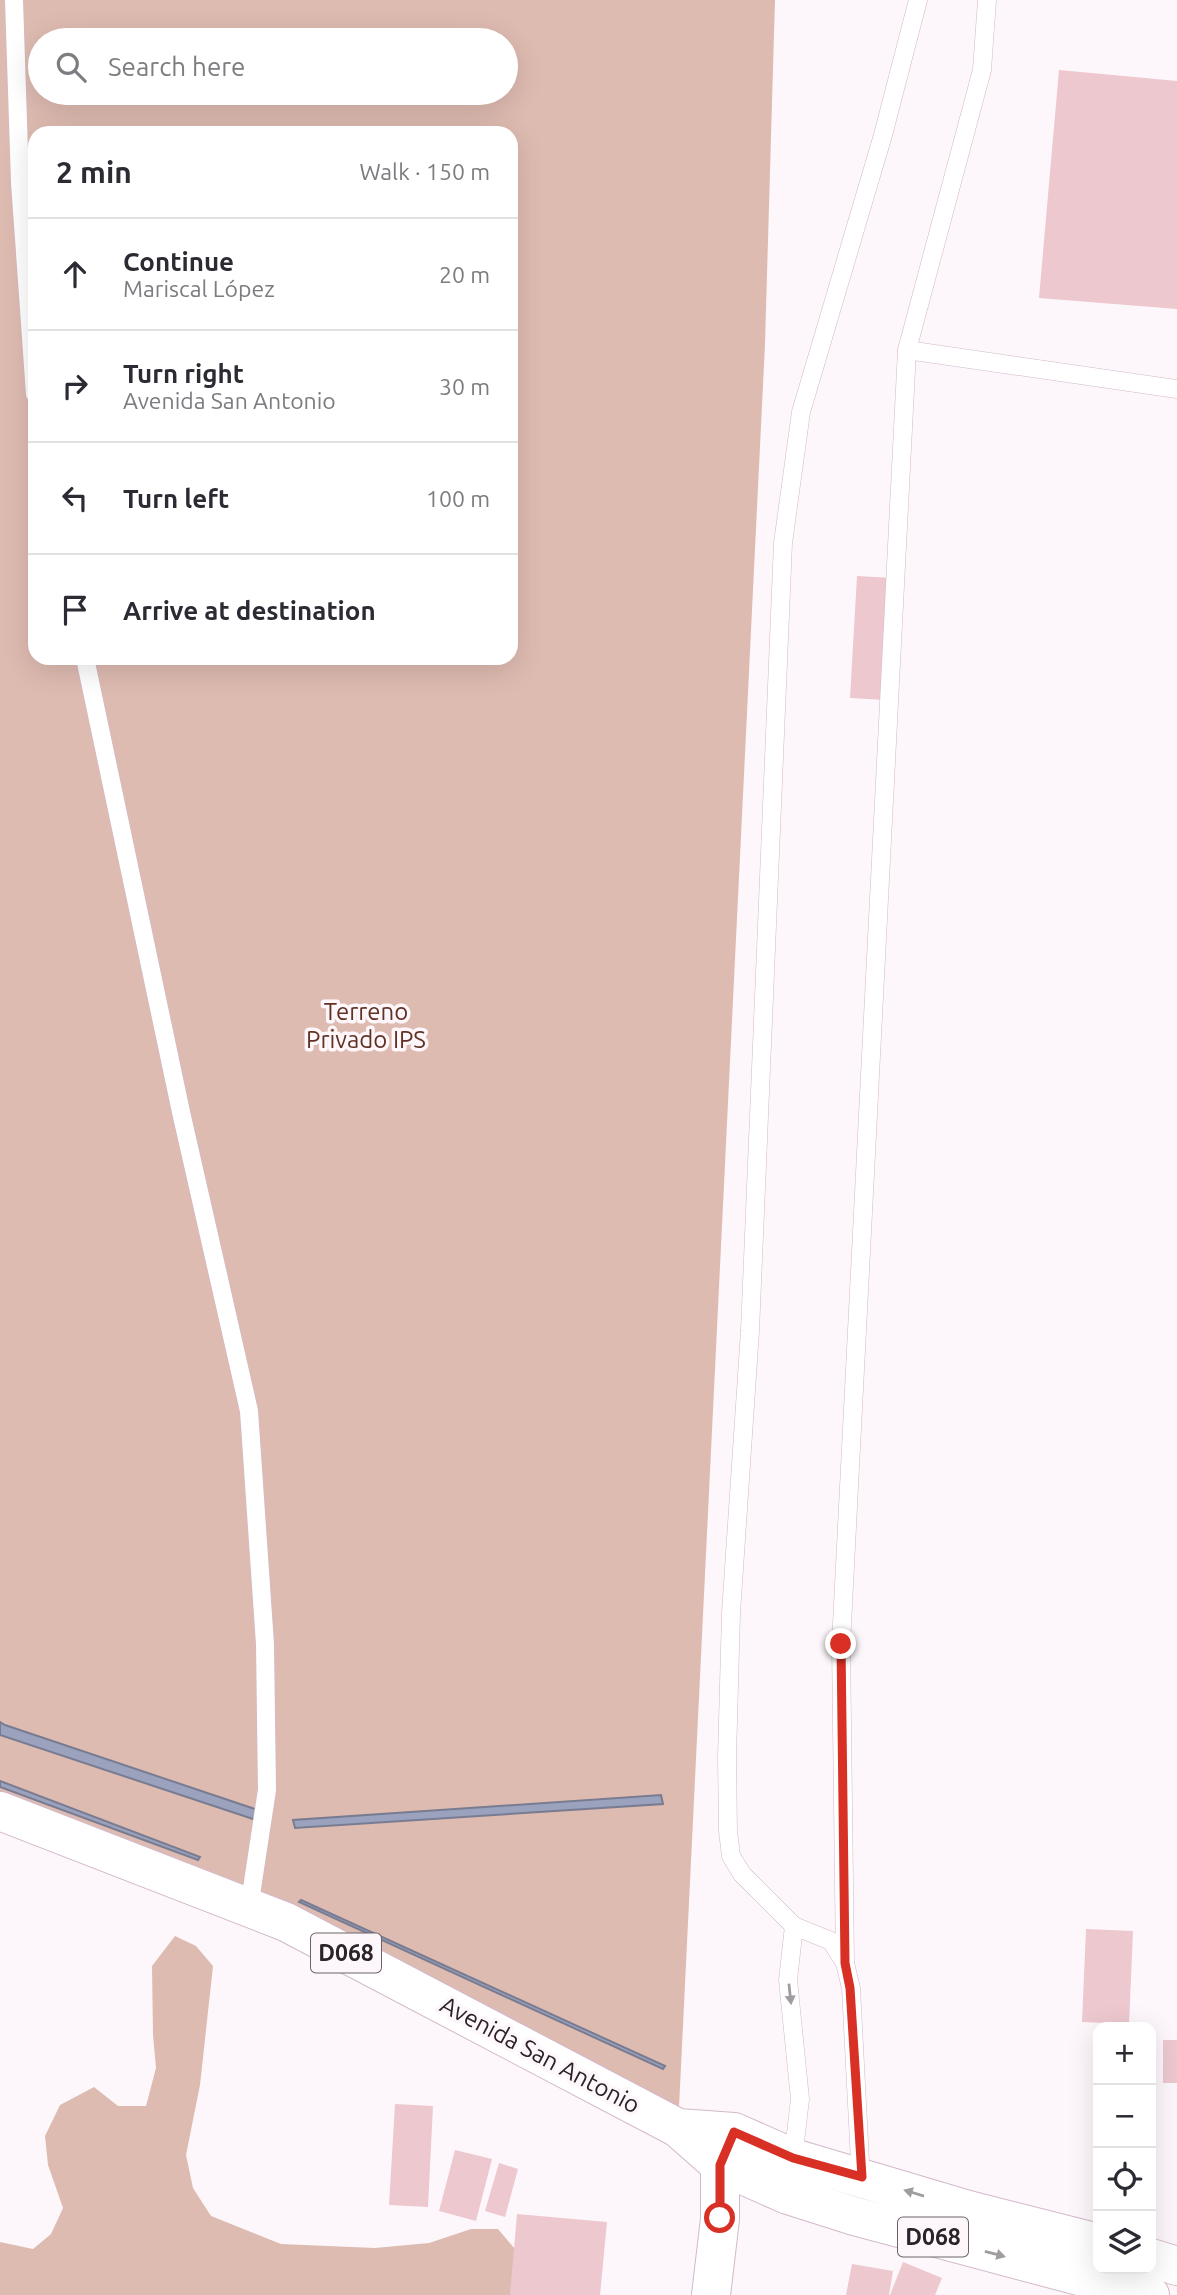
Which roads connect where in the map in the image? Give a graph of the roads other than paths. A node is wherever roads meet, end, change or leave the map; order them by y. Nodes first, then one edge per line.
1 (14, 0) edge
2 (918, 0) edge
3 (987, 0) edge
4 (28, 295) edge
5 (907, 350) junction
6 (1177, 389) edge
7 (86, 665) edge
8 (0, 1811) edge
9 (249, 1908) junction
10 (794, 1926) junction
11 (845, 1963) junction
12 (727, 2149) junction
13 (790, 2176) junction
14 (862, 2177) junction
15 (854, 2216) junction
16 (1093, 2242) edge
17 (1156, 2260) edge
18 (1177, 2266) edge
19 (711, 2295) edge
20 (1150, 2295) edge

1 - 4 lane
2 - 10 lane
3 - 5 lane
5 - 6 lane
5 - 11 lane
7 - 9 lane
8 - 9 main road, Avenida San Antonio / D068
9 - 12 main road, Avenida San Antonio / D068
10 - 11 lane
10 -> 13 lane
11 - 14 lane
12 - 13 main road, Avenida San Antonio / D068
12 - 19 main road
13 - 14 main road, Avenida San Antonio / D068
13 - 15 main road, Avenida San Antonio / D068
14 - 15 lane
16 -> 14 main road, Avenida San Antonio / D068
15 -> 20 main road, Avenida San Antonio / D068
17 - 18 main road

